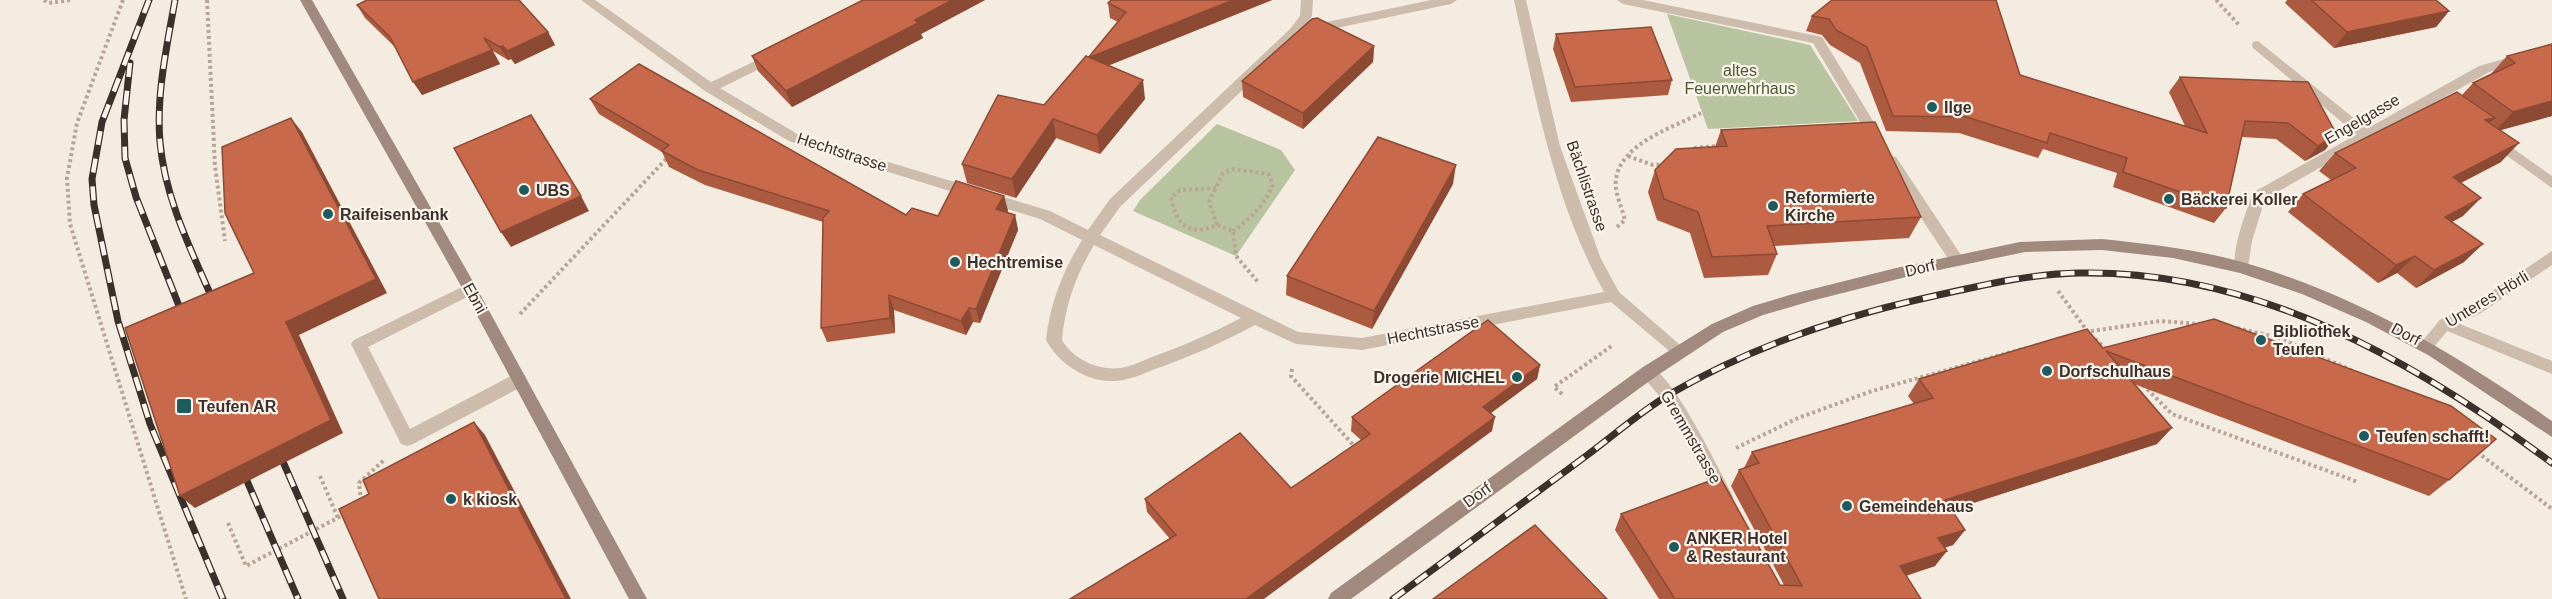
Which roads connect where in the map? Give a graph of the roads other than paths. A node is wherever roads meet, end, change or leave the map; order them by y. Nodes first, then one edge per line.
1 (306, 0) edge
2 (587, 0) edge
3 (1451, 0) edge
4 (1520, 0) edge
5 (1623, 0) edge
6 (1307, 1) edge
7 (1295, 32) junction
8 (2258, 45) road end
9 (2552, 50) edge
10 (782, 52) edge
11 (710, 88) junction
12 (2480, 130) edge
13 (2366, 135) junction
14 (2552, 183) edge
15 (1090, 235) junction
16 (2552, 257) edge
17 (1956, 259) junction
18 (2241, 267) junction
19 (470, 289) junction
20 (1614, 296) junction
21 (1255, 318) junction
22 (2445, 324) junction
23 (2427, 345) junction
24 (1679, 351) junction
25 (2552, 368) edge
26 (1649, 372) junction
27 (519, 380) junction
28 (2552, 430) edge
29 (1732, 508) edge
30 (638, 599) edge
31 (1337, 599) edge

1 - 19 street, Ebni
2 - 11 street, Hechtstrasse
3 - 7 street
4 - 20 street, Bächlistrasse
5 - 17 street
6 - 7 street
7 - 15 street
8 - 13 street
9 - 13 street, Engelgasse
10 - 11 street
11 - 15 street, Hechtstrasse
12 - 14 street
13 - 18 street, Engelgasse
15 - 21 street, Hechtstrasse
15 - 21 street
16 - 22 street, Unteres Hörli
17 - 18 street, Dorf
17 - 24 street, Dorf
18 - 23 street, Dorf
19 - 27 street, Ebni
19 - 27 street
20 - 21 street, Hechtstrasse
20 - 24 street, Bächlistrasse
22 - 23 street, Unteres Hörli
22 - 25 street
23 - 28 street, Dorf
24 - 26 street, Dorf
26 - 29 street, Gremmstrasse
26 - 31 street, Dorf
27 - 30 street, Ebni

